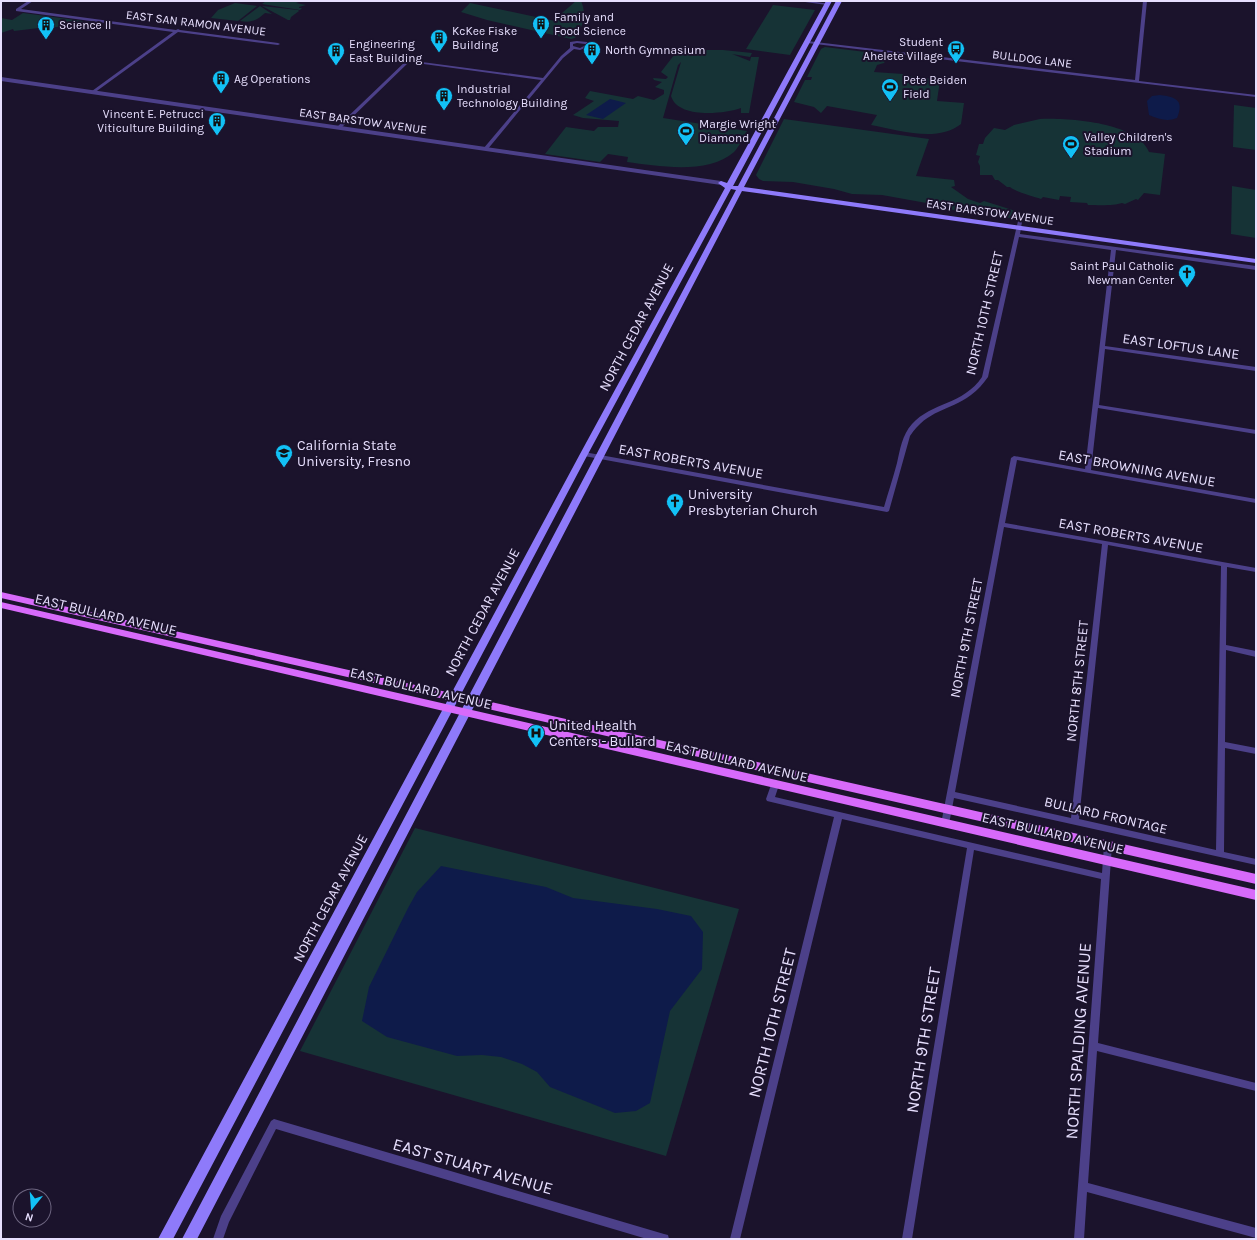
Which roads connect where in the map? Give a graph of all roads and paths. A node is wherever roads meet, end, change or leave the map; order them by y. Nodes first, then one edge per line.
1 (31, 1) edge
2 (800, 1) edge
3 (839, 1) edge
4 (1145, 1) edge
5 (828, 3) edge
6 (178, 30) junction
7 (807, 42) junction
8 (816, 43) junction
9 (278, 44) dead end
10 (572, 48) dead end
11 (1, 79) edge
12 (544, 79) junction
13 (1137, 82) junction
14 (94, 92) junction
15 (1256, 96) edge
16 (338, 128) junction
17 (485, 149) junction
18 (721, 183) joint
19 (730, 184) junction
20 (740, 186) junction
21 (1019, 225) junction
22 (1017, 235) junction
23 (1114, 248) junction
24 (1256, 255) edge
25 (1256, 261) edge
26 (1256, 268) edge
27 (658, 317) junction
28 (1103, 346) junction
29 (1256, 369) edge
30 (642, 372) junction
31 (1096, 406) junction
32 (1256, 432) edge
33 (584, 454) junction
34 (598, 457) junction
35 (1014, 458) joint
36 (1088, 472) junction
37 (1256, 501) edge
38 (887, 510) joint
39 (1001, 524) junction
40 (1105, 543) junction
41 (1224, 564) junction
42 (1256, 570) edge
43 (1, 595) edge
44 (1, 604) edge
45 (1222, 647) junction
46 (1256, 654) edge
47 (453, 698) junction
48 (466, 708) junction
49 (447, 710) junction
50 (1221, 744) junction
51 (1256, 751) edge
52 (775, 785) junction
53 (951, 794) junction
54 (948, 809) junction
55 (839, 815) junction
56 (1075, 822) junction
57 (945, 824) junction
58 (1108, 845) junction
59 (971, 846) junction
60 (1220, 854) junction
61 (1107, 861) junction
62 (1256, 862) edge
63 (1106, 877) junction
64 (1256, 879) edge
65 (1256, 895) edge
66 (1094, 1046) junction
67 (1256, 1087) edge
68 (1083, 1186) junction
69 (1256, 1234) edge
70 (165, 1239) edge
71 (190, 1239) edge
72 (218, 1239) edge
73 (664, 1239) edge
74 (735, 1239) edge
75 (907, 1239) edge
76 (1080, 1239) edge

1 - 6 street, EAST SAN RAMON AVENUE
2 - 5 street
3 - 8 main road, NORTH CEDAR AVENUE
4 - 13 street
5 - 7 main road, NORTH CEDAR AVENUE
6 - 9 street, EAST SAN RAMON AVENUE
6 - 14 street
7 - 8 street, BULLDOG LANE
7 - 19 main road, NORTH CEDAR AVENUE
8 - 13 street, BULLDOG LANE
8 - 20 main road, NORTH CEDAR AVENUE
10 - 12 street
11 - 14 street, EAST BARSTOW AVENUE
12 - 16 street
12 - 17 street
13 - 15 street, BULLDOG LANE
14 - 16 street, EAST BARSTOW AVENUE
16 - 17 street, EAST BARSTOW AVENUE
17 - 18 street, EAST BARSTOW AVENUE
18 - 19 main road, EAST BARSTOW AVENUE
19 - 20 main road, EAST BARSTOW AVENUE
19 - 27 main road, NORTH CEDAR AVENUE
20 - 21 main road, EAST BARSTOW AVENUE
20 - 30 main road, NORTH CEDAR AVENUE
21 - 22 street, NORTH 10TH STREET
21 - 24 main road, EAST BARSTOW AVENUE
21 - 25 main road, EAST BARSTOW AVENUE
22 - 23 street
22 - 38 street, NORTH 10TH STREET
23 - 26 street
23 - 28 street
27 - 30 main road
27 - 33 main road, NORTH CEDAR AVENUE
28 - 29 street, EAST LOFTUS LANE
28 - 31 street
30 - 34 main road, NORTH CEDAR AVENUE
31 - 32 street
31 - 36 street
33 - 34 street, EAST ROBERTS AVENUE
33 - 47 main road, NORTH CEDAR AVENUE
34 - 38 street, EAST ROBERTS AVENUE
34 - 48 main road, NORTH CEDAR AVENUE
35 - 36 street, EAST BROWNING AVENUE
35 - 39 street, NORTH 9TH STREET
36 - 37 street, EAST BROWNING AVENUE
39 - 40 street, EAST ROBERTS AVENUE
39 - 53 street, NORTH 9TH STREET
40 - 41 street, EAST ROBERTS AVENUE
40 - 56 street, NORTH 8TH STREET
41 - 42 street, EAST ROBERTS AVENUE
41 - 45 street
43 - 47 main road, EAST BULLARD AVENUE
44 - 49 main road, EAST BULLARD AVENUE
45 - 46 street
45 - 50 street
47 - 48 main road, EAST BULLARD AVENUE
47 - 49 main road, NORTH CEDAR AVENUE
48 - 49 main road, EAST BULLARD AVENUE
48 - 52 main road, EAST BULLARD AVENUE
48 - 54 main road, EAST BULLARD AVENUE
48 - 71 main road, NORTH CEDAR AVENUE
49 - 70 main road, NORTH CEDAR AVENUE
50 - 51 street
50 - 60 street
52 - 55 street
52 - 57 main road, EAST BULLARD AVENUE
53 - 54 street, NORTH 9TH STREET
53 - 56 street, BULLARD FRONTAGE
54 - 57 street, NORTH 9TH STREET
54 - 58 main road, EAST BULLARD AVENUE
55 - 59 street
55 - 74 street, NORTH 10TH STREET
56 - 60 street, BULLARD FRONTAGE
57 - 61 main road, EAST BULLARD AVENUE
58 - 61 street, NORTH SPALDING AVENUE
58 - 64 main road, EAST BULLARD AVENUE
59 - 63 street
59 - 75 street, NORTH 9TH STREET
60 - 62 street, BULLARD FRONTAGE
61 - 63 street, NORTH SPALDING AVENUE
61 - 65 main road, EAST BULLARD AVENUE
63 - 66 street, NORTH SPALDING AVENUE
66 - 67 street
66 - 68 street, NORTH SPALDING AVENUE
68 - 69 street
68 - 76 street, NORTH SPALDING AVENUE
72 - 73 street, EAST STUART AVENUE

